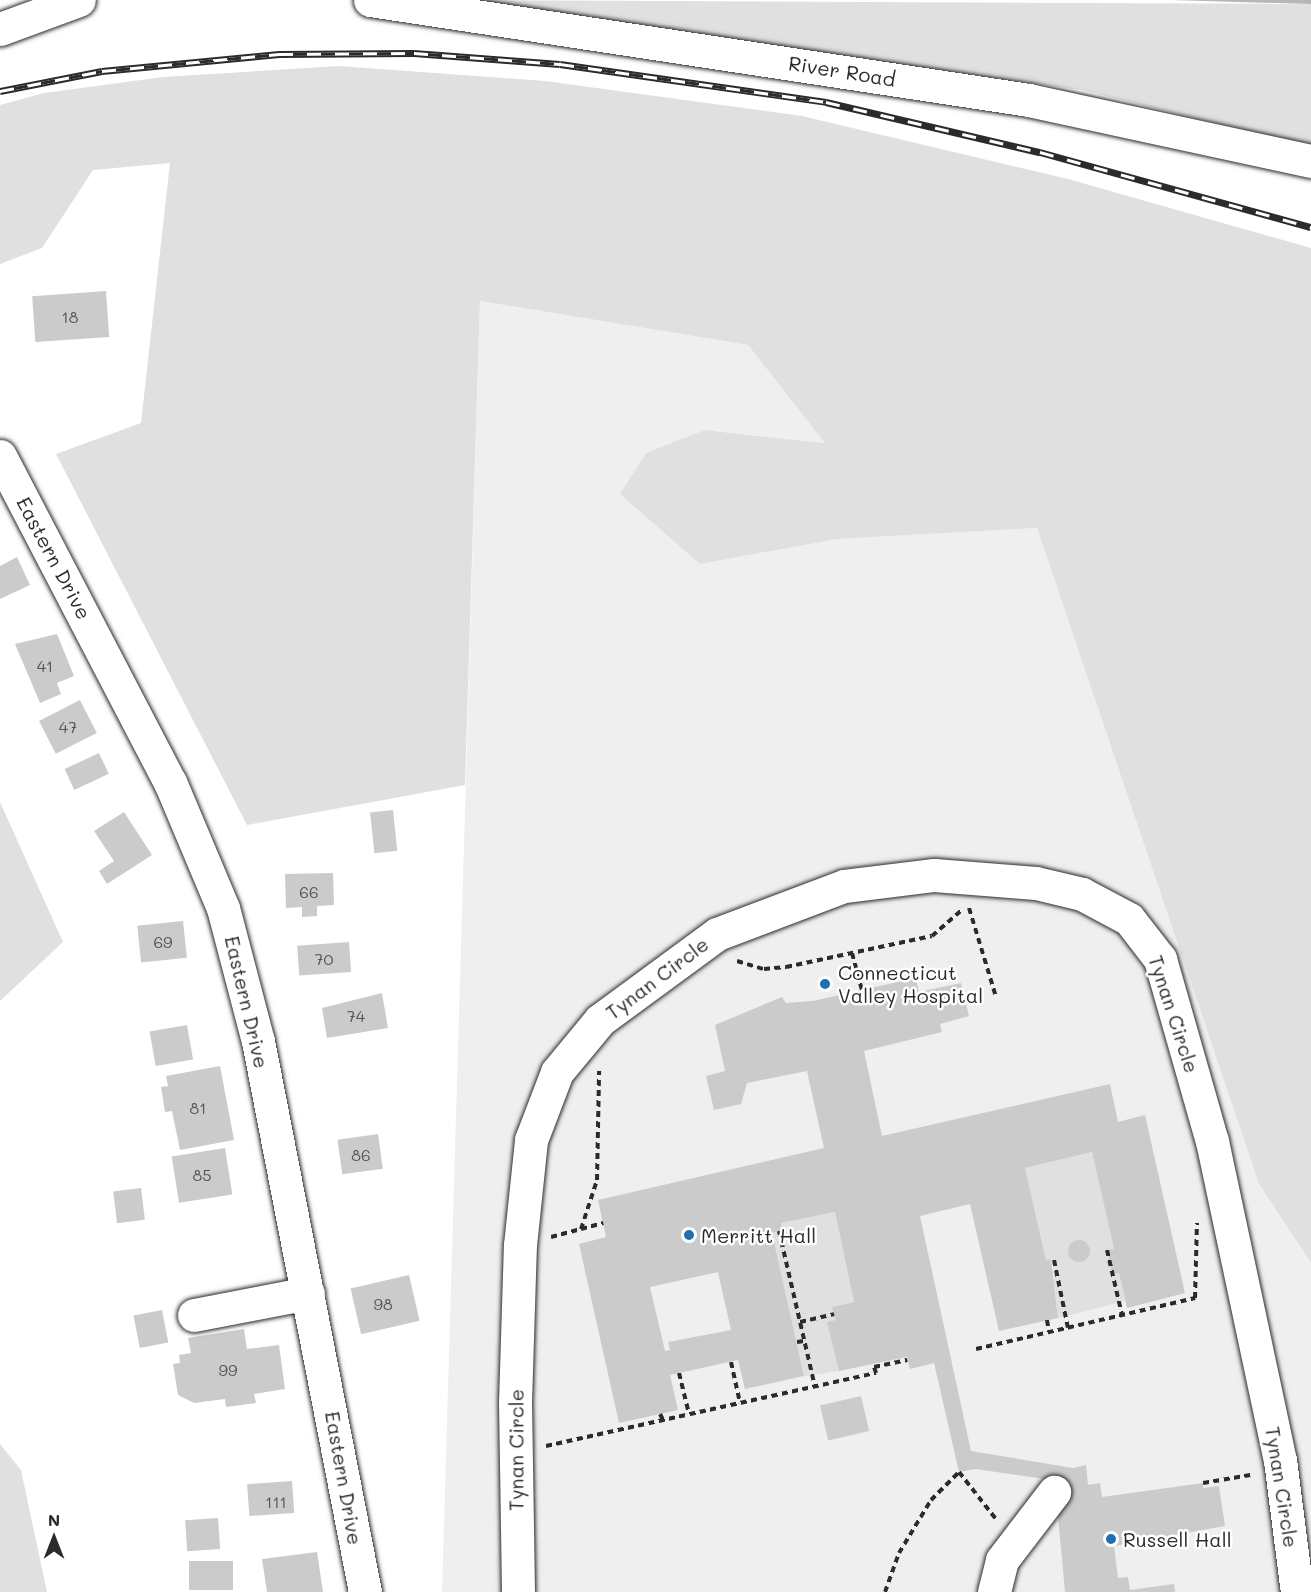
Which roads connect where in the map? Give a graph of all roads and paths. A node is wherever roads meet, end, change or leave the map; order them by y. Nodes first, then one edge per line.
1 (79, 0) edge
2 (370, 0) edge
3 (0, 29) edge
4 (1311, 161) edge
5 (0, 456) edge
6 (973, 900) dead end
7 (968, 905) junction
8 (852, 953) junction
9 (730, 958) dead end
10 (862, 990) dead end
11 (996, 997) dead end
12 (600, 1020) junction
13 (1198, 1217) dead end
14 (603, 1223) dead end
15 (581, 1229) junction
16 (778, 1231) dead end
17 (520, 1245) junction
18 (1107, 1250) dead end
19 (1054, 1260) dead end
20 (308, 1293) junction
21 (194, 1314) dead end
22 (834, 1314) dead end
23 (1122, 1316) junction
24 (1047, 1320) dead end
25 (800, 1322) junction
26 (1068, 1328) junction
27 (1049, 1332) junction
28 (804, 1341) junction
29 (796, 1342) dead end
30 (976, 1349) dead end
31 (907, 1360) dead end
32 (731, 1362) dead end
33 (679, 1373) dead end
34 (815, 1386) junction
35 (740, 1403) junction
36 (660, 1414) dead end
37 (689, 1414) junction
38 (663, 1420) junction
39 (516, 1453) junction
40 (1260, 1474) dead end
41 (1203, 1483) dead end
42 (1054, 1492) dead end
43 (1013, 1542) junction
44 (365, 1592) edge
45 (518, 1592) edge
46 (885, 1592) edge
47 (994, 1592) edge
48 (1297, 1592) edge

1 - 3 street
2 - 4 street, River Road
5 - 20 street, Eastern Drive
6 - 7 path
7 - 8 path
7 - 11 path
8 - 9 path
8 - 10 path
12 - 15 path
12 - 17 street, Tynan Circle
12 - 48 street, Tynan Circle
13 - 23 path
14 - 15 path
15 - 17 path
16 - 25 path
17 - 39 street, Tynan Circle
18 - 23 path
19 - 26 path
20 - 21 street
20 - 44 street, Eastern Drive
22 - 25 path
23 - 26 path
24 - 27 path
25 - 28 path
26 - 27 path
27 - 30 path
28 - 29 path
28 - 34 path
31 - 34 path
32 - 35 path
33 - 37 path
34 - 35 path
35 - 37 path
36 - 38 path
37 - 38 path
38 - 39 path
39 - 45 street, Tynan Circle
40 - 41 path
42 - 43 street
43 - 46 path
43 - 47 street

